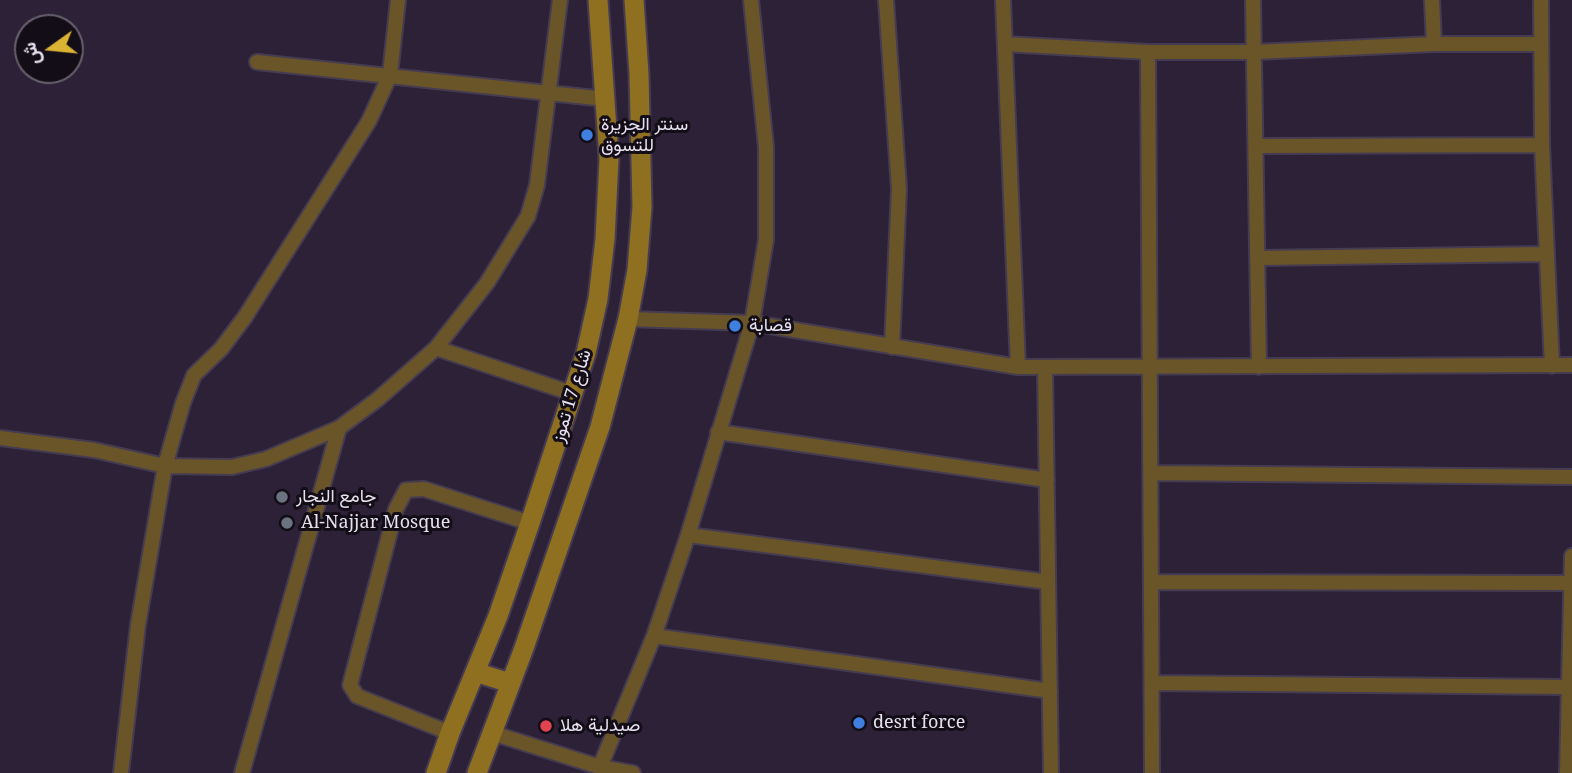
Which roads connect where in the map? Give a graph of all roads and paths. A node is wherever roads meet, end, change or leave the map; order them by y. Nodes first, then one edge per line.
1 (398, 0) edge
2 (560, 0) edge
3 (598, 0) edge
4 (634, 0) edge
5 (751, 0) edge
6 (886, 0) edge
7 (1003, 0) edge
8 (1253, 0) edge
9 (1432, 0) edge
10 (1541, 0) edge
11 (1004, 44) junction
12 (1434, 44) junction
13 (1540, 44) junction
14 (1148, 52) junction
15 (1255, 52) junction
16 (257, 62) dead end
17 (390, 75) junction
18 (549, 94) junction
19 (605, 99) junction
20 (1542, 145) junction
21 (1256, 146) junction
22 (1546, 254) junction
23 (1258, 258) junction
24 (628, 319) junction
25 (752, 323) junction
26 (892, 347) junction
27 (436, 348) junction
28 (1572, 365) edge
29 (1552, 366) junction
30 (1018, 367) junction
31 (1150, 367) junction
32 (1259, 367) junction
33 (1045, 368) junction
34 (574, 394) junction
35 (339, 428) junction
36 (718, 432) junction
37 (0, 438) edge
38 (165, 466) junction
39 (1150, 473) junction
40 (1572, 477) edge
41 (1046, 480) junction
42 (530, 523) junction
43 (688, 535) junction
44 (1572, 556) edge
45 (1048, 582) junction
46 (1151, 582) junction
47 (1571, 583) edge
48 (654, 636) junction
49 (475, 672) junction
50 (510, 683) junction
51 (1152, 683) junction
52 (1568, 687) junction
53 (1050, 691) junction
54 (450, 733) junction
55 (492, 733) junction
56 (600, 767) junction
57 (121, 773) edge
58 (242, 773) edge
59 (436, 773) edge
60 (477, 773) edge
61 (633, 773) edge
62 (1051, 773) edge
63 (1152, 773) edge
64 (1567, 773) edge

1 - 17 street
2 - 18 street
3 - 19 main road, شارع 17 تموز
4 - 24 main road, شارع 17 تموز
5 - 25 street
6 - 26 street
7 - 11 street
8 - 15 street
9 - 12 street
10 - 13 street
11 - 14 street
11 - 30 street
12 - 13 street
12 - 15 street
13 - 20 street
14 - 15 street
14 - 31 street
15 - 21 street
16 - 17 street
17 - 18 street
17 - 38 street
18 - 19 street
18 - 27 street
19 - 34 main road, شارع 17 تموز
20 - 21 street
20 - 22 street
21 - 23 street
22 - 23 street
22 - 29 street
23 - 32 street
24 - 25 street
24 - 50 main road, شارع 17 تموز
25 - 26 street
25 - 36 street
26 - 30 street
27 - 34 street
27 - 35 street
28 - 29 street
29 - 32 street
30 - 33 street
31 - 32 street
31 - 33 street
31 - 39 street
33 - 41 street
34 - 42 main road, شارع 17 تموز
35 - 38 street
35 - 58 street
36 - 41 street
36 - 43 street
37 - 38 street
38 - 57 street
39 - 40 street
39 - 46 street
41 - 45 street
42 - 49 main road, شارع 17 تموز
42 - 54 street
43 - 45 street
43 - 48 street
44 - 47 street
45 - 53 street
46 - 47 street
46 - 51 street
47 - 52 street
48 - 53 street
48 - 56 street
49 - 50 main road
49 - 54 main road, شارع 17 تموز
50 - 55 main road, شارع 17 تموز
51 - 52 street
51 - 63 street
52 - 64 street
53 - 62 street
54 - 59 main road, شارع 17 تموز
55 - 56 street
55 - 60 main road, شارع 17 تموز
56 - 61 street

